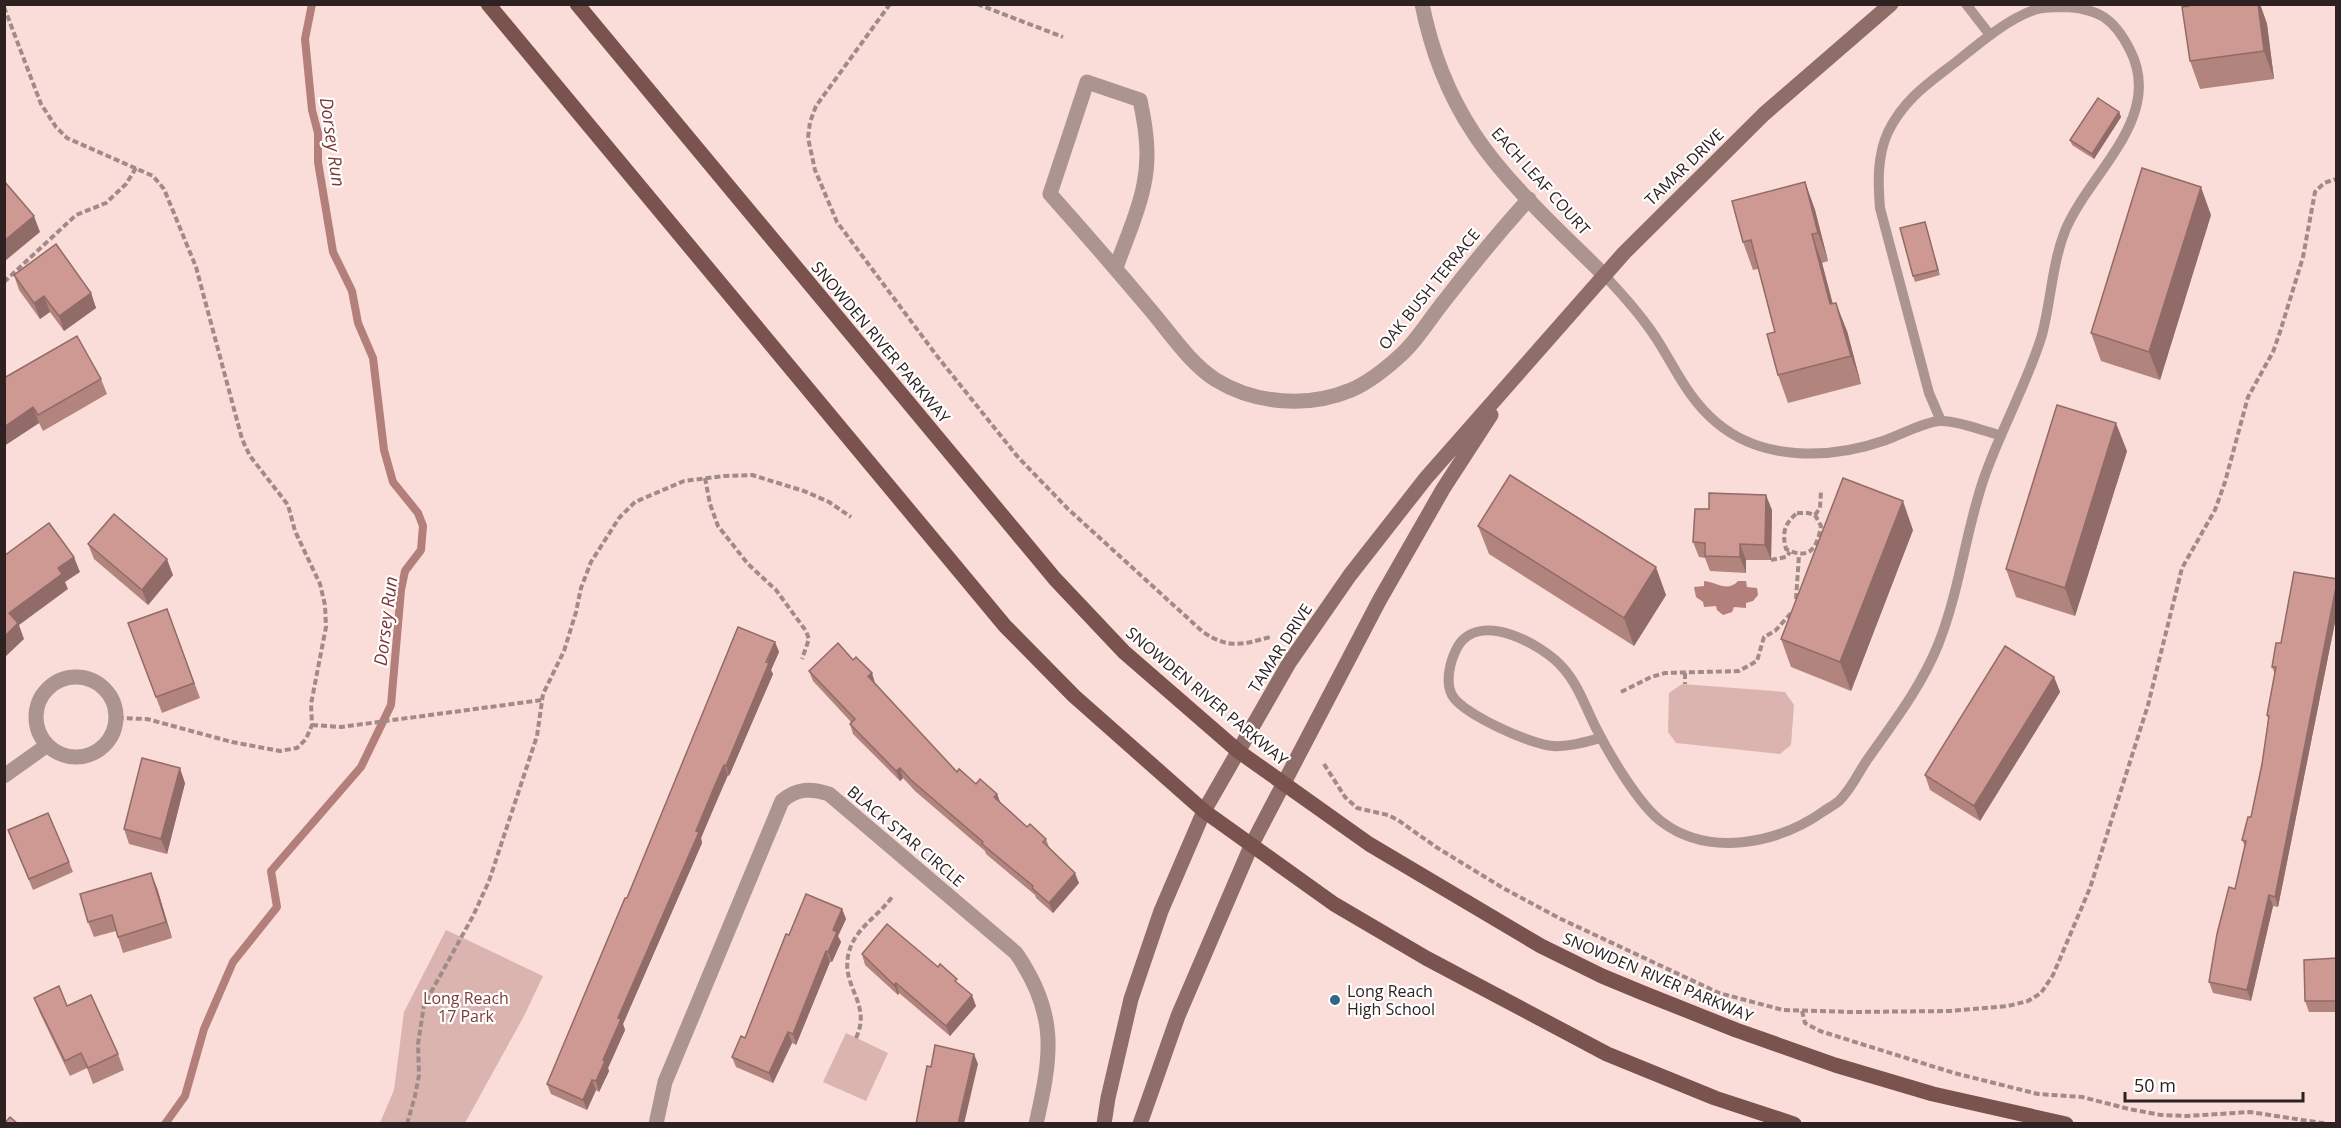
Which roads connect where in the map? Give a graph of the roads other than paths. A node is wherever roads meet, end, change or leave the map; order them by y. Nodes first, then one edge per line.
1 (488, 4) edge
2 (577, 4) edge
3 (1422, 4) edge
4 (1891, 4) edge
5 (1966, 4) edge
6 (1990, 35) junction
7 (1529, 199) junction
8 (1116, 268) junction
9 (1604, 275) junction
10 (1518, 372) junction
11 (1941, 421) junction
12 (2000, 435) junction
13 (1600, 738) junction
14 (46, 746) junction
15 (1238, 751) junction
16 (4, 776) edge
17 (1282, 783) junction
18 (1204, 811) junction
19 (1251, 846) junction
20 (656, 1124) edge
21 (1036, 1124) edge
22 (1104, 1124) edge
23 (1140, 1124) edge
24 (1794, 1124) edge
25 (2066, 1124) edge

1 - 18 main road
2 - 15 main road, SNOWDEN RIVER PARKWAY
3 - 7 street, EACH LEAF COURT
4 - 9 street, TAMAR DRIVE
5 - 6 lane
6 - 11 lane
6 - 12 lane
7 - 8 street, OAK BUSH TERRACE
7 - 9 street, EACH LEAF COURT
8 - 8 street, OAK BUSH TERRACE
9 - 10 street, TAMAR DRIVE
9 - 11 lane
10 - 15 street, TAMAR DRIVE
10 - 17 street, TAMAR DRIVE
11 - 12 lane
12 - 13 lane
13 - 13 lane
14 - 14 street
14 - 16 street
15 - 17 main road, SNOWDEN RIVER PARKWAY
15 - 18 street, TAMAR DRIVE
17 - 19 street, TAMAR DRIVE
17 - 25 main road, SNOWDEN RIVER PARKWAY
18 - 19 main road
18 - 22 street, TAMAR DRIVE
19 - 23 street, TAMAR DRIVE
19 - 24 main road
20 - 21 street, BLACK STAR CIRCLE

